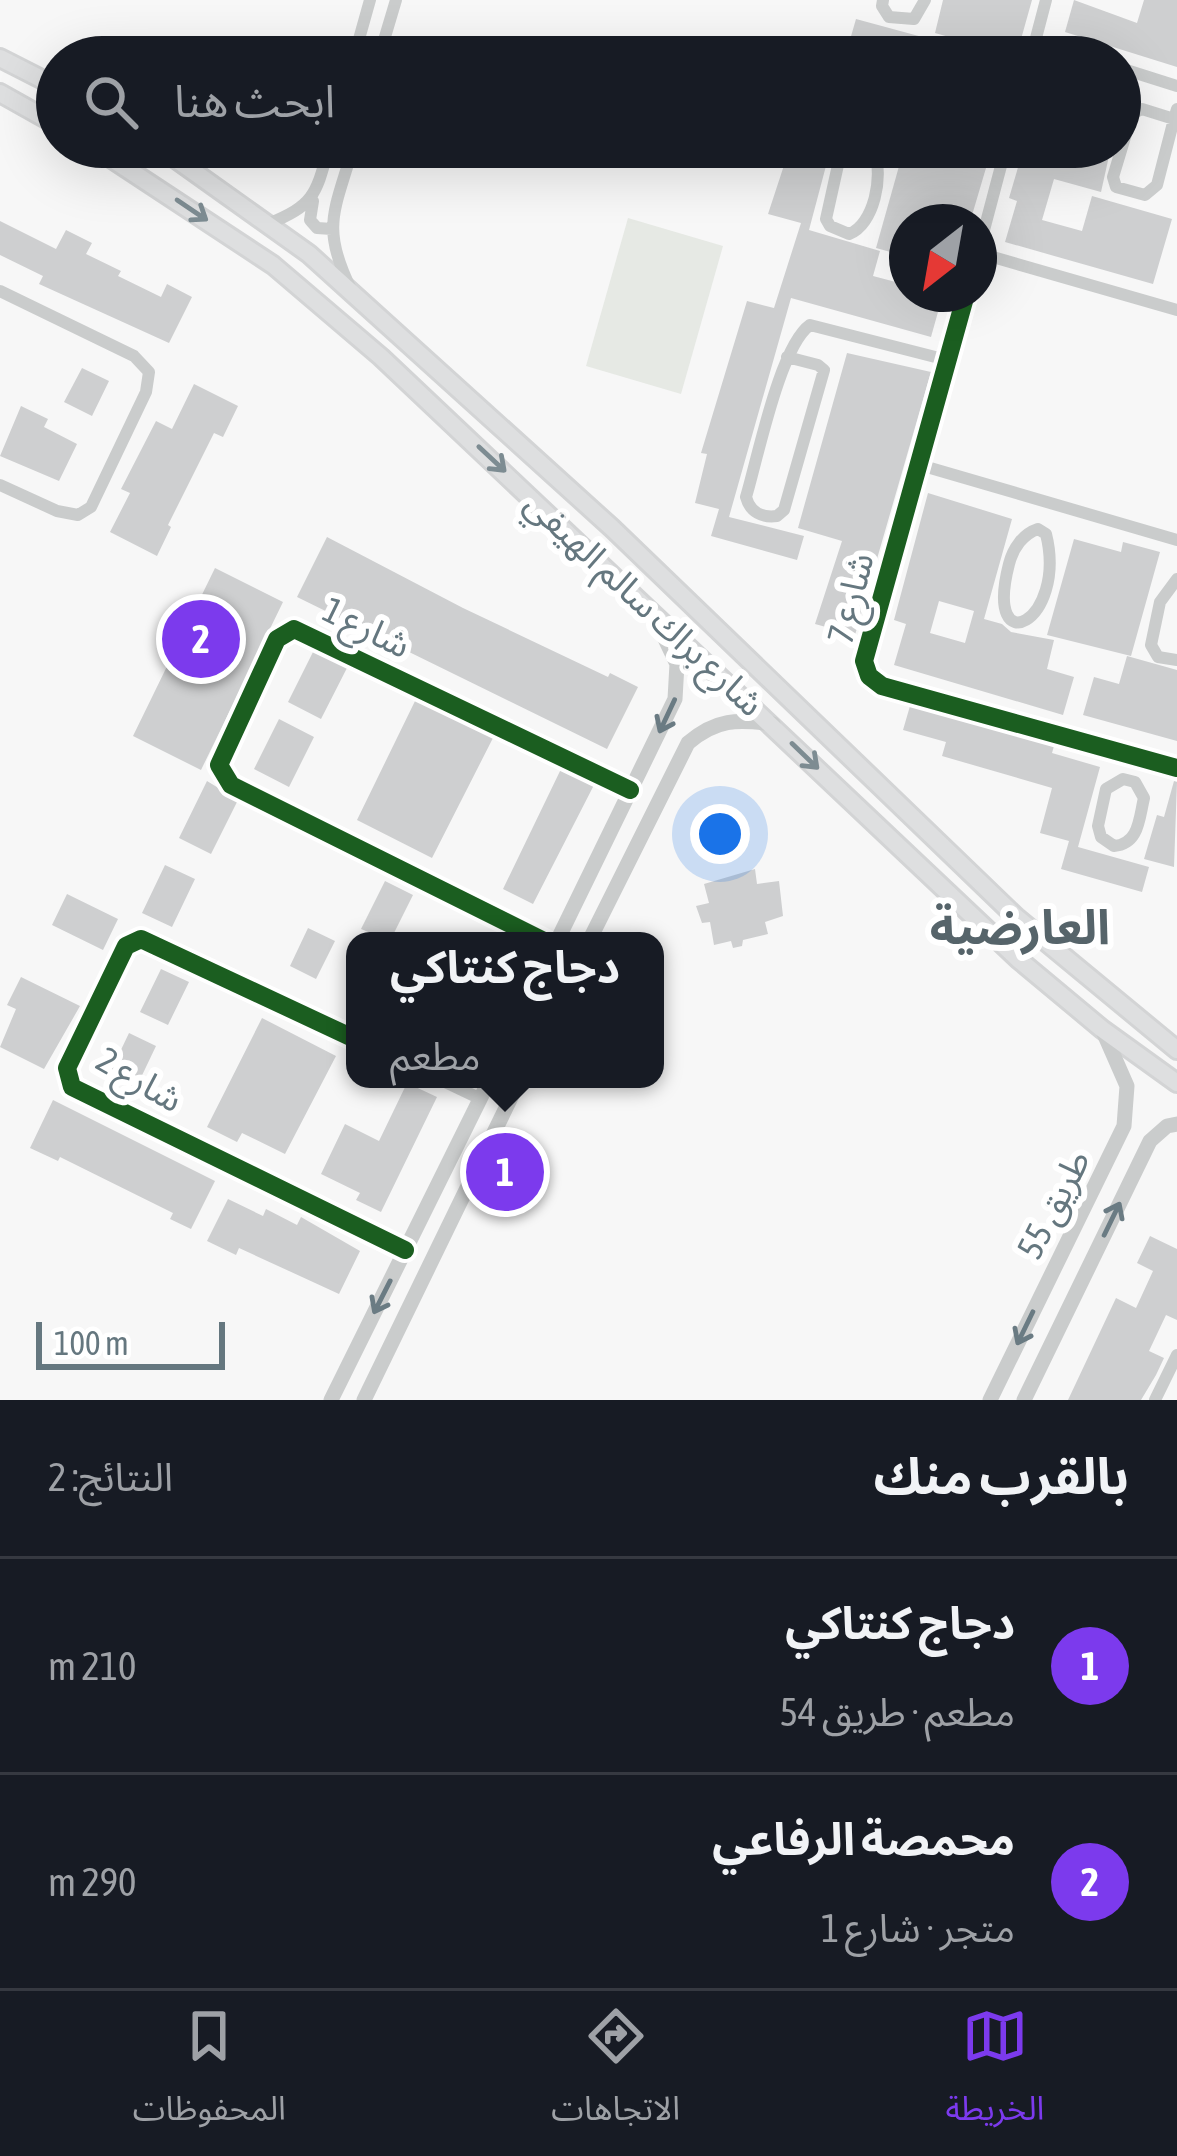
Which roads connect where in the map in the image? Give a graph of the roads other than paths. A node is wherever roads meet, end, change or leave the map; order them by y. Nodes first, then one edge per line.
1 (370, 0) edge
2 (396, 0) edge
3 (883, 0) edge
4 (925, 0) edge
5 (1046, 0) edge
6 (360, 36) edge
7 (385, 36) edge
8 (1036, 36) edge
9 (0, 58) edge
10 (1141, 75) edge
11 (36, 76) edge
12 (1177, 86) edge
13 (0, 93) edge
14 (1141, 110) edge
15 (36, 113) edge
16 (1176, 114) edge
17 (130, 168) edge
18 (188, 168) edge
19 (323, 168) edge
20 (348, 168) edge
21 (837, 168) edge
22 (879, 168) edge
23 (1001, 168) edge
24 (1116, 168) edge
25 (316, 194) junction
26 (991, 204) edge
27 (268, 224) junction
28 (332, 229) junction
29 (997, 256) edge
30 (0, 291) edge
31 (353, 293) junction
32 (1177, 310) edge
33 (961, 312) edge
34 (787, 357) junction
35 (947, 360) junction
36 (439, 370) junction
37 (417, 389) junction
38 (476, 404) junction
39 (456, 424) junction
40 (920, 465) junction
41 (0, 484) edge
42 (1045, 504) junction
43 (1038, 529) junction
44 (1177, 540) edge
45 (1177, 579) edge
46 (650, 607) junction
47 (1177, 660) edge
48 (772, 724) junction
49 (1136, 756) junction
50 (1177, 768) edge
51 (1129, 780) junction
52 (630, 790) junction
53 (937, 843) junction
54 (596, 860) junction
55 (918, 864) junction
56 (967, 870) junction
57 (622, 875) junction
58 (943, 887) junction
59 (526, 932) edge
60 (561, 932) edge
61 (594, 932) edge
62 (1102, 1029) junction
63 (346, 1036) edge
64 (1177, 1050) edge
65 (1177, 1083) edge
66 (458, 1088) edge
67 (486, 1088) edge
68 (516, 1088) edge
69 (481, 1099) junction
70 (1177, 1124) edge
71 (1114, 1149) junction
72 (451, 1158) junction
73 (1140, 1162) junction
74 (476, 1169) junction
75 (434, 1193) junction
76 (458, 1207) junction
77 (405, 1250) junction
78 (1177, 1354) edge
79 (331, 1400) edge
80 (364, 1400) edge
81 (990, 1400) edge
82 (1024, 1400) edge
83 (1155, 1400) edge

1 - 6 street
2 - 7 street
3 - 4 street
5 - 8 street
9 - 11 main road
10 - 12 street
13 - 15 main road
14 - 16 street
16 - 24 street
17 -> 37 main road, شارع براك سالم الهيفي
18 - 27 main road, شارع براك سالم الهيفي
19 - 25 street
20 - 28 street
21 - 22 street
23 - 26 street
25 - 27 street
25 - 28 street
27 - 31 main road, شارع براك سالم الهيفي
28 - 31 street
29 - 32 street
30 - 41 street
31 - 36 main road, شارع براك سالم الهيفي
33 - 35 street, شارع 7
34 - 34 street
34 - 35 street
35 - 40 street, شارع 7
36 - 37 main road
36 - 38 main road, شارع براك سالم الهيفي
37 - 39 main road, شارع براك سالم الهيفي
38 - 39 main road
38 - 53 main road, شارع براك سالم الهيفي
39 -> 46 main road, شارع براك سالم الهيفي
40 - 42 street
40 - 49 street, شارع 7
42 - 43 street
42 - 44 street
43 - 43 street
45 - 47 street
46 - 48 main road, شارع براك سالم الهيفي
46 -> 52 street
48 -> 55 main road, شارع براك سالم الهيفي
48 - 57 street
49 - 50 street, شارع 7
49 - 51 street
51 - 51 street
52 - 54 street
52 - 59 street, شارع 1
53 - 55 main road
53 - 56 main road, شارع براك سالم الهيفي
54 - 57 street
54 - 60 street
55 - 58 main road, شارع براك سالم الهيفي
56 - 58 main road
56 - 64 main road, شارع براك سالم الهيفي
57 - 61 street
58 - 62 main road, شارع براك سالم الهيفي
62 - 65 main road, شارع براك سالم الهيفي
62 - 71 street, طريق 55
63 - 77 street, شارع 2
66 - 69 street
67 - 69 street
68 - 74 street
69 - 72 street
70 - 73 street, طريق 55
71 - 73 street
71 -> 81 street, طريق 55
72 - 74 street
72 - 75 street
82 -> 73 street, طريق 55
74 - 76 street
75 - 76 street
75 - 77 street
76 - 80 street
77 -> 79 street
78 - 83 street

